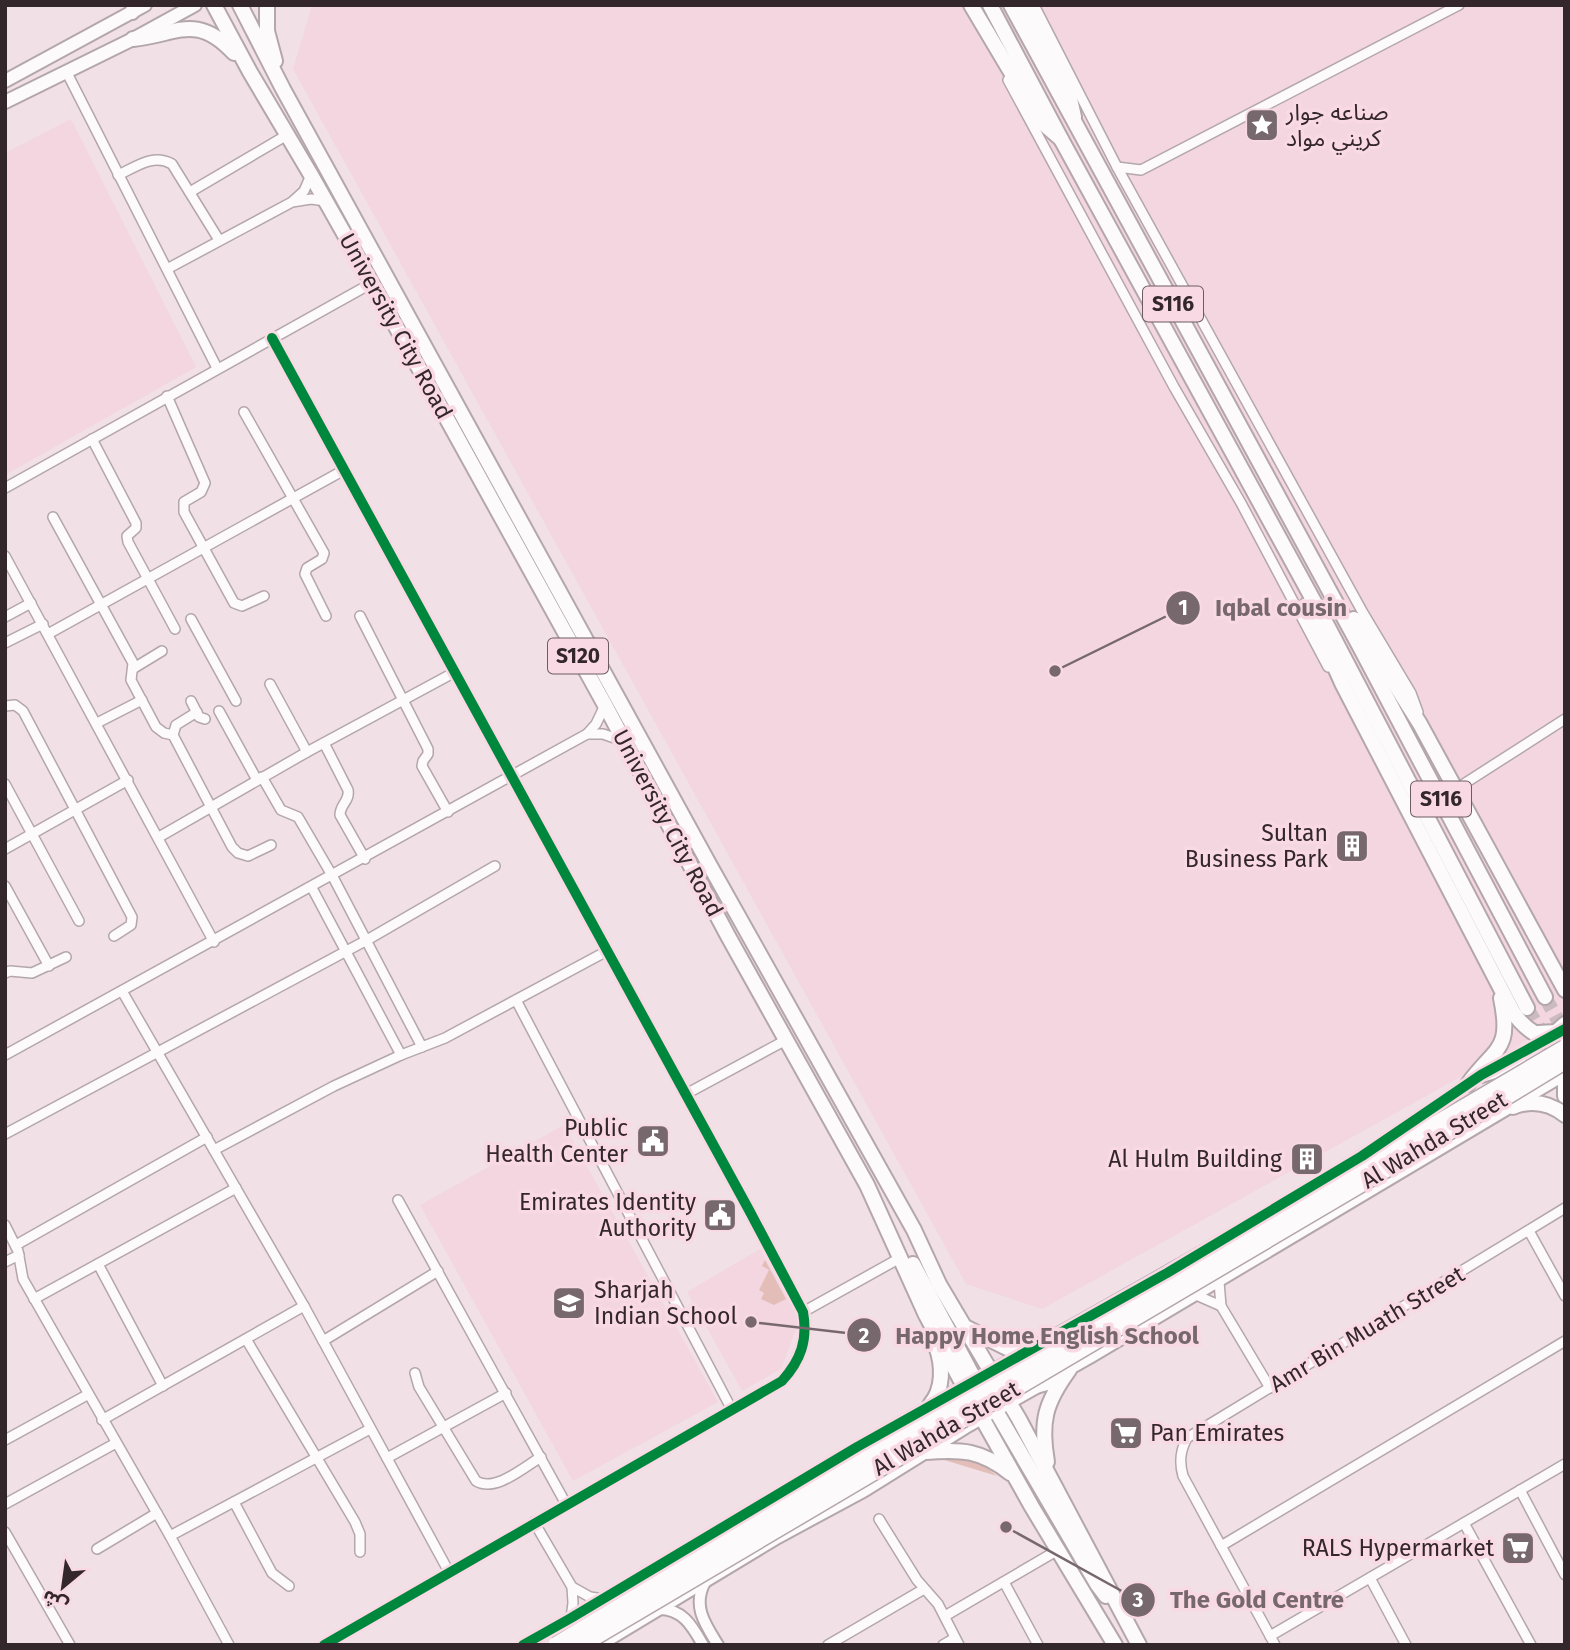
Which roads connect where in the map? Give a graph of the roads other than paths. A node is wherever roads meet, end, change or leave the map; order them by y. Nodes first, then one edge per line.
1 (195, 5) edge
2 (214, 5) edge
3 (240, 5) edge
4 (267, 5) edge
5 (969, 5) edge
6 (990, 5) edge
7 (1012, 5) edge
8 (1025, 5) edge
9 (1034, 5) edge
10 (1459, 5) edge
11 (138, 8) edge
12 (132, 39) junction
13 (66, 71) junction
14 (250, 72) junction
15 (8, 78) edge
16 (283, 89) junction
17 (5, 102) edge
18 (1074, 122) junction
19 (287, 135) junction
20 (1061, 139) junction
21 (1117, 167) junction
22 (1141, 170) junction
23 (311, 174) junction
24 (118, 175) junction
25 (190, 192) junction
26 (1132, 193) junction
27 (326, 201) junction
28 (292, 202) junction
29 (219, 240) junction
30 (167, 269) junction
31 (372, 283) junction
32 (272, 338) junction
33 (217, 368) junction
34 (167, 396) junction
35 (244, 412) dead end
36 (92, 439) junction
37 (344, 470) junction
38 (5, 488) edge
39 (293, 498) junction
40 (53, 517) dead end
41 (203, 548) junction
42 (5, 556) edge
43 (1289, 558) junction
44 (148, 579) junction
45 (264, 596) dead end
46 (1336, 602) junction
47 (31, 603) junction
48 (100, 605) junction
49 (326, 616) dead end
50 (360, 616) dead end
51 (5, 617) edge
52 (191, 619) dead end
53 (43, 624) junction
54 (175, 629) dead end
55 (48, 634) junction
56 (5, 643) edge
57 (162, 652) dead end
58 (134, 667) junction
59 (454, 672) junction
60 (270, 684) dead end
61 (142, 700) junction
62 (191, 701) dead end
63 (236, 701) dead end
64 (403, 701) junction
65 (604, 705) junction
66 (5, 706) edge
67 (219, 710) dead end
68 (1565, 719) edge
69 (97, 723) junction
70 (1420, 724) junction
71 (587, 734) junction
72 (173, 735) junction
73 (625, 742) junction
74 (324, 743) junction
75 (307, 752) junction
76 (512, 776) junction
77 (260, 779) junction
78 (128, 780) junction
79 (5, 784) edge
80 (1456, 789) junction
81 (1405, 800) junction
82 (211, 807) junction
83 (76, 809) junction
84 (448, 812) junction
85 (32, 834) junction
86 (159, 838) junction
87 (271, 845) dead end
88 (5, 849) edge
89 (365, 859) junction
90 (495, 866) dead end
91 (333, 877) junction
92 (5, 887) edge
93 (312, 888) junction
94 (79, 921) dead end
95 (114, 936) dead end
96 (367, 940) junction
97 (214, 942) junction
98 (607, 951) junction
99 (346, 952) junction
100 (66, 957) dead end
101 (1549, 958) junction
102 (49, 966) junction
103 (5, 973) edge
104 (1565, 975) edge
105 (1497, 983) junction
106 (1565, 990) edge
107 (122, 991) junction
108 (1545, 997) tunnel mouth
109 (516, 1000) junction
110 (1527, 1007) tunnel mouth
111 (1565, 1024) edge
112 (1565, 1030) edge
113 (1533, 1032) junction
114 (786, 1040) junction
115 (1546, 1040) junction
116 (422, 1047) junction
117 (158, 1052) junction
118 (5, 1055) edge
119 (401, 1055) junction
120 (1564, 1066) edge
121 (1481, 1075) junction
122 (1468, 1084) junction
123 (686, 1094) junction
124 (1513, 1107) junction
125 (1565, 1115) edge
126 (5, 1134) edge
127 (207, 1137) junction
128 (214, 1150) junction
129 (236, 1188) junction
130 (398, 1200) dead end
131 (1565, 1208) edge
132 (5, 1225) edge
133 (1529, 1231) junction
134 (890, 1236) junction
135 (17, 1250) junction
136 (900, 1258) junction
137 (5, 1262) edge
138 (98, 1264) junction
139 (438, 1271) junction
140 (1219, 1282) junction
141 (1196, 1295) junction
142 (1565, 1296) edge
143 (34, 1299) junction
144 (304, 1306) junction
145 (1221, 1306) junction
146 (803, 1312) junction
147 (926, 1315) junction
148 (965, 1327) junction
149 (246, 1339) junction
150 (323, 1341) junction
151 (1565, 1341) edge
152 (1030, 1349) junction
153 (1069, 1370) junction
154 (991, 1371) junction
155 (415, 1373) dead end
156 (970, 1383) junction
157 (1046, 1383) joint
158 (163, 1386) junction
159 (1270, 1388) junction
160 (506, 1394) junction
161 (87, 1395) junction
162 (1006, 1397) junction
163 (930, 1405) junction
164 (732, 1410) junction
165 (996, 1410) junction
166 (982, 1418) junction
167 (102, 1420) junction
168 (442, 1428) junction
169 (370, 1429) junction
170 (5, 1440) edge
171 (116, 1443) junction
172 (926, 1452) junction
173 (318, 1457) junction
174 (541, 1457) junction
175 (387, 1458) junction
176 (1565, 1464) edge
177 (1049, 1474) junction
178 (1016, 1479) junction
179 (1520, 1490) junction
180 (234, 1502) junction
181 (5, 1504) edge
182 (566, 1504) junction
183 (157, 1513) junction
184 (880, 1519) dead end
185 (534, 1521) junction
186 (1464, 1523) junction
187 (5, 1532) edge
188 (170, 1536) junction
189 (1221, 1546) junction
190 (97, 1549) dead end
191 (1058, 1550) junction
192 (360, 1552) dead end
193 (449, 1572) junction
194 (1565, 1575) edge
195 (1370, 1578) junction
196 (705, 1582) junction
197 (1004, 1582) junction
198 (289, 1586) dead end
199 (572, 1587) junction
200 (925, 1589) junction
201 (604, 1599) junction
202 (1119, 1605) junction
203 (659, 1609) junction
204 (945, 1616) junction
205 (571, 1618) junction
206 (1273, 1640) edge
207 (845, 1641) edge
208 (957, 1641) edge
209 (70, 1645) edge
210 (229, 1645) edge
211 (324, 1645) edge
212 (523, 1645) edge
213 (556, 1645) edge
214 (581, 1645) edge
215 (601, 1645) edge
216 (703, 1645) edge
217 (718, 1645) edge
218 (828, 1645) edge
219 (943, 1645) edge
220 (1038, 1645) edge
221 (1115, 1645) edge
222 (1139, 1645) edge
223 (1406, 1645) edge
224 (1531, 1645) edge

1 - 12 main road
2 - 14 main road, University City Road / S120
3 - 16 main road, University City Road / S120
4 - 16 main road
5 - 20 main road
5 - 81 street
6 - 20 main road, S116
7 - 18 main road, S116
8 - 18 main road
9 - 21 street
10 - 22 street
11 - 15 main road
12 - 13 main road
12 - 14 main road
13 - 17 main road
13 - 24 street
14 - 19 main road, University City Road / S120
16 - 148 main road, University City Road / S120
18 - 46 main road, S116
19 - 23 main road, University City Road / S120
19 - 25 street
20 - 43 main road, S116
21 - 22 street
21 - 26 street
22 - 26 street
23 - 27 main road, University City Road / S120
23 - 28 street
24 - 25 street
24 - 30 street
25 - 29 street
26 - 70 street
27 - 28 street
27 - 31 main road, University City Road / S120
28 - 29 street
29 - 30 street
30 - 33 street
31 - 32 street
31 - 65 main road, University City Road / S120
32 - 33 street
32 - 37 street
33 - 34 street
34 - 36 street
34 - 41 street
35 - 39 street
36 - 38 street
36 - 44 street
37 - 39 street
37 - 59 street
39 - 41 street
39 - 49 street
40 - 48 street
41 - 44 street
41 - 45 street
42 - 47 street
43 - 81 main road
43 - 110 main road, S116
44 - 48 street
44 - 54 street
46 - 70 main road
46 - 108 main road, S116
47 - 51 street
47 - 53 street
48 - 55 street
48 - 58 street
50 - 64 street
52 - 63 street
53 - 55 street
53 - 56 street
55 - 69 street
57 - 58 street
58 - 61 street
59 - 64 street
59 - 76 street
60 - 75 street
61 - 69 street
61 - 72 street
62 - 72 street
64 - 74 street
64 - 84 street
65 - 71 street
65 - 73 main road, University City Road / S120
66 - 83 street
67 - 77 street
68 - 80 street
69 - 78 street
70 - 80 main road
71 - 73 street
71 - 76 street
72 - 82 street
73 - 114 main road, University City Road / S120
74 - 75 street
74 - 89 street
75 - 77 street
76 - 84 street
76 - 98 street
77 - 82 street
77 - 91 street
78 - 83 street
78 - 86 street
79 - 85 street
80 - 101 main road
81 - 105 main road
82 - 86 street
82 - 87 street
83 - 85 street
83 - 95 street
84 - 89 street
85 - 88 street
85 - 94 street
86 - 97 street
89 - 91 street
90 - 96 street
91 - 93 street
91 - 96 street
92 - 102 street
93 - 97 street
93 - 99 street
96 - 99 street
96 - 116 street
97 - 107 street
98 - 109 street
98 - 123 street
99 - 117 street
99 - 119 street
100 - 102 street
101 - 104 main road
101 - 106 main road
102 - 103 street
105 - 113 main road
105 - 122 main road
107 - 117 street
107 - 118 street
109 - 116 street
109 - 164 street
111 - 113 main road
112 - 115 street
113 - 115 main road
114 - 123 street
114 - 134 main road, University City Road / S120
115 - 120 main road
115 - 121 street
116 - 119 street
117 - 126 street
117 - 127 street
119 - 128 street
120 - 121 main road
120 - 124 main road
120 - 213 highway, Al Wahda Street, bridge
120 - 214 highway, Al Wahda Street, bridge
121 - 122 street
122 - 152 street
123 - 146 street
124 - 125 main road
124 - 140 street
127 - 128 street
127 - 135 street
128 - 129 street
129 - 138 street
129 - 144 street
130 - 139 street
131 - 133 street, Amr Bin Muath Street
132 - 135 street
133 - 142 street
133 - 159 street, Amr Bin Muath Street
134 - 136 main road, University City Road / S120
134 - 156 main road
135 - 137 street
135 - 143 street
136 - 146 street
136 - 147 main road, University City Road / S120
138 - 143 street
138 - 158 street
139 - 150 street
139 - 160 street
140 - 141 street
140 - 145 street
141 - 145 street
141 - 153 street
143 - 161 street
144 - 149 street
144 - 150 street
145 - 159 street
146 - 164 street
147 - 156 main road, University City Road / S120
147 - 163 main road
148 - 152 main road
148 - 154 main road, University City Road / S120
149 - 158 street
149 - 173 street
150 - 169 street
151 - 189 street
152 - 154 street
153 - 157 street
153 - 177 main road
154 - 156 street
154 - 162 main road, University City Road / S120
155 - 168 street
156 - 162 main road
156 - 163 street
156 - 165 main road
156 - 166 main road, University City Road / S120
157 - 162 main road
158 - 167 street
159 - 189 street, Amr Bin Muath Street
160 - 168 street
160 - 174 street
161 - 167 street
161 - 170 street
162 - 165 street
162 - 177 main road, University City Road / S120
163 - 201 street
164 - 182 street
165 - 166 street
165 - 202 main road
166 - 172 street
166 - 178 main road, University City Road / S120
167 - 171 street
168 - 174 street
168 - 175 street
169 - 173 street
169 - 175 street
171 - 181 street
171 - 183 street
172 - 178 main road
172 - 196 street
173 - 180 street
173 - 192 street
174 - 182 street
175 - 193 street
176 - 179 street
177 - 202 main road, University City Road / S120
178 - 191 main road, University City Road / S120
179 - 186 street
179 - 194 street
180 - 188 street
180 - 198 street
182 - 185 street
183 - 188 street
183 - 190 street
184 - 200 street
185 - 193 street
185 - 199 street
186 - 195 street
186 - 224 street
187 - 209 street
188 - 210 street
189 - 206 street
191 - 197 street
191 - 221 main road, University City Road / S120
193 - 211 street
195 - 206 street
195 - 223 street
196 - 203 street
196 - 217 street
197 - 204 street
197 - 220 street
199 - 201 street
199 - 205 street
200 - 204 street
200 - 207 street
201 - 205 street
202 - 222 main road, University City Road / S120
203 - 215 street
203 - 216 street
204 - 208 street
205 - 212 street
207 - 218 street
208 - 219 street

